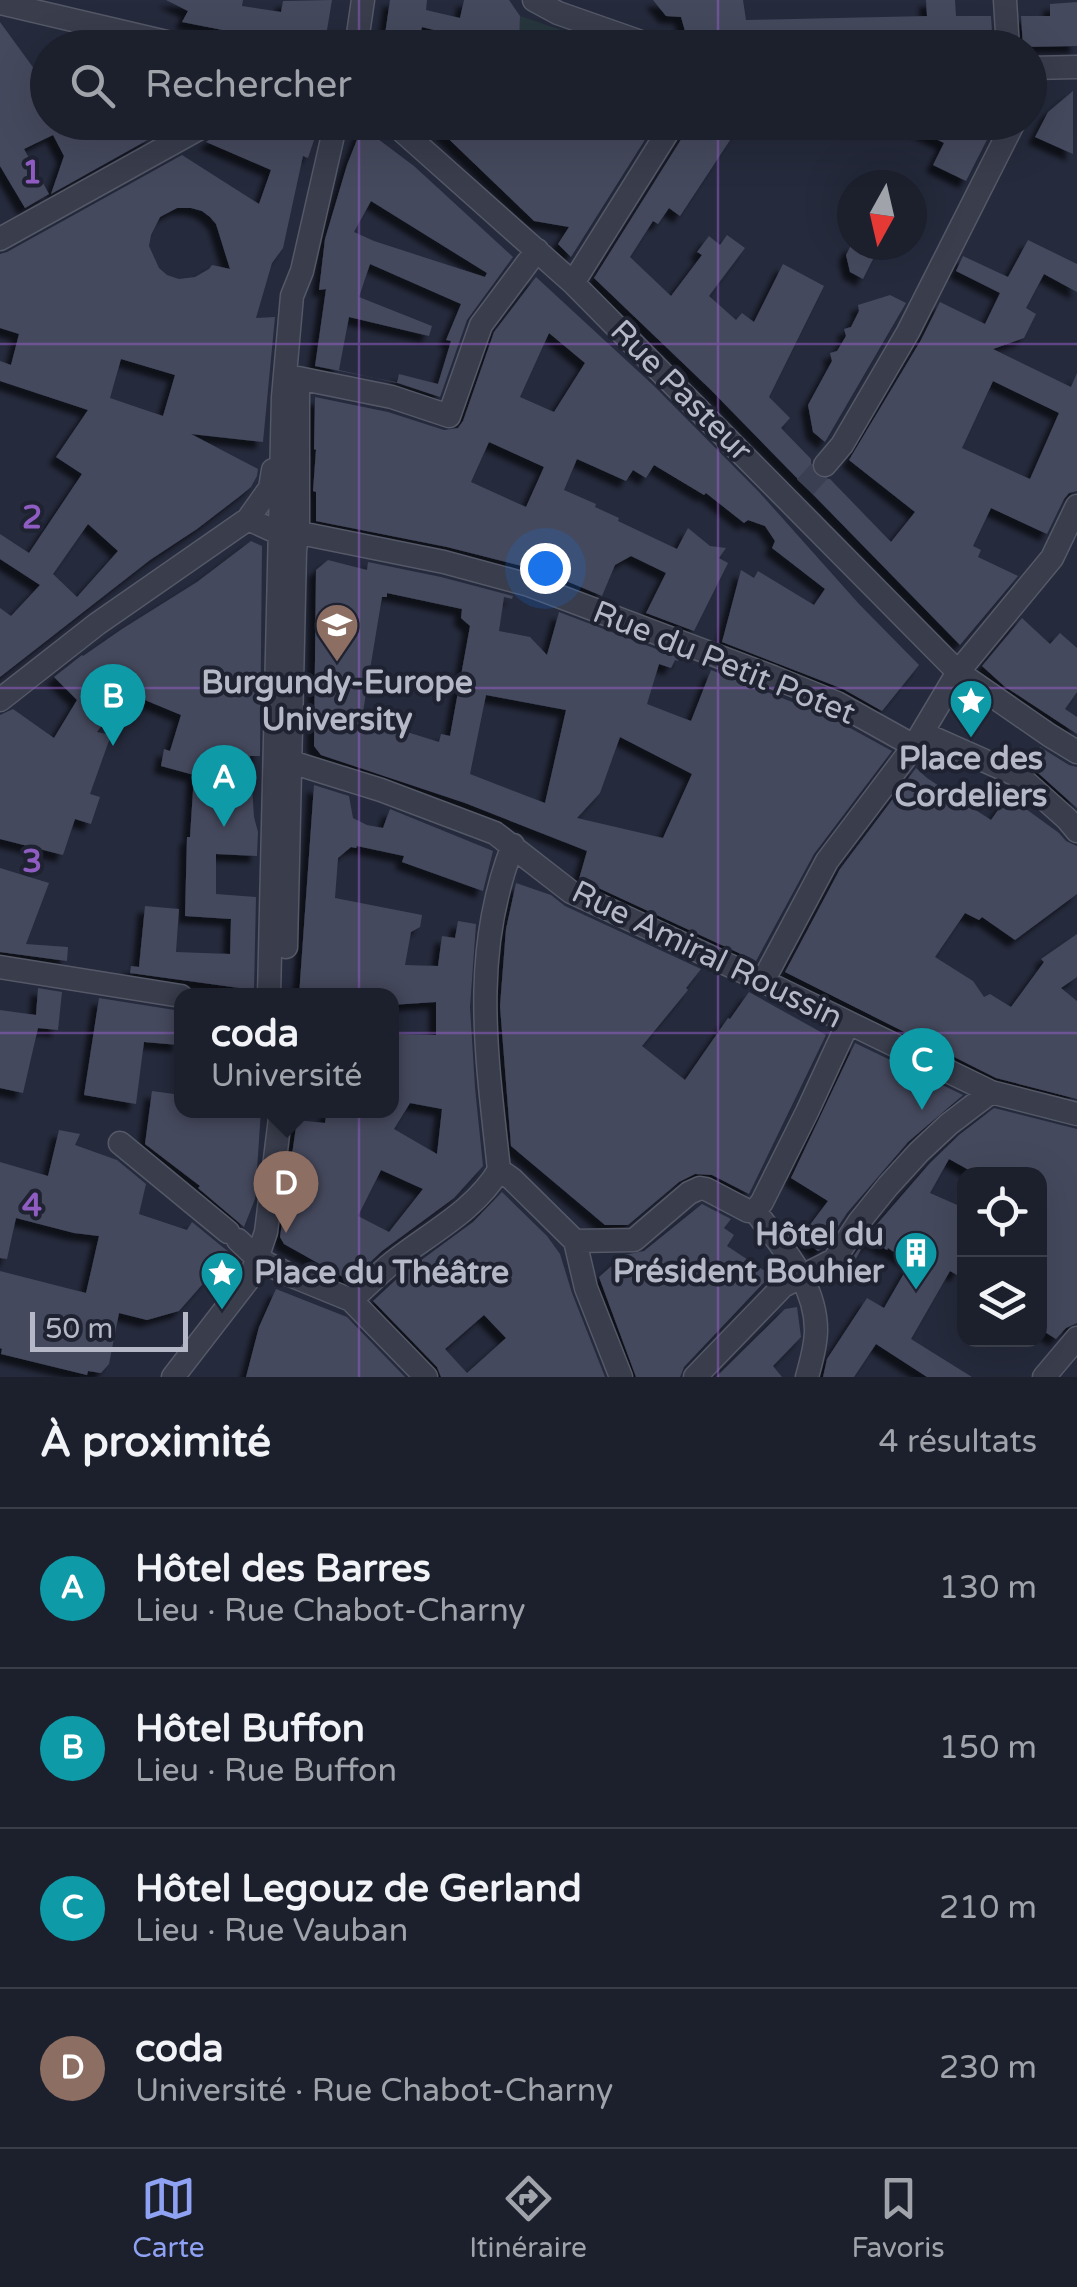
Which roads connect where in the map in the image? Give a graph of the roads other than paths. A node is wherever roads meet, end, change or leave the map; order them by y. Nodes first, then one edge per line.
1 (363, 0) edge
2 (534, 0) edge
3 (1005, 0) edge
4 (0, 3) edge
5 (115, 30) edge
6 (359, 30) edge
7 (607, 30) edge
8 (1007, 30) edge
9 (1077, 67) edge
10 (1047, 68) edge
11 (179, 140) edge
12 (331, 140) edge
13 (411, 140) edge
14 (663, 140) edge
15 (1005, 140) edge
16 (0, 239) edge
17 (531, 256) junction
18 (302, 271) junction
19 (573, 283) junction
20 (304, 378) junction
21 (283, 397) junction
22 (825, 465) tunnel mouth
23 (1077, 506) edge
24 (248, 519) junction
25 (289, 534) junction
26 (958, 672) junction
27 (0, 700) edge
28 (918, 740) junction
29 (1077, 752) edge
30 (284, 759) junction
31 (1077, 831) edge
32 (513, 845) junction
33 (0, 968) edge
34 (763, 981) junction
35 (270, 988) edge
36 (285, 988) edge
37 (174, 995) edge
38 (848, 1023) junction
39 (992, 1092) junction
40 (1077, 1114) edge
41 (272, 1118) edge
42 (280, 1118) edge
43 (120, 1144) dead end
44 (499, 1170) junction
45 (755, 1210) junction
46 (575, 1241) junction
47 (258, 1258) junction
48 (793, 1281) junction
49 (351, 1300) junction
50 (1077, 1338) edge
51 (173, 1377) edge
52 (426, 1377) edge
53 (621, 1377) edge
54 (695, 1377) edge
55 (808, 1377) edge
56 (1044, 1377) edge

1 - 6 street
2 - 7 street
3 - 8 street
4 - 5 street
9 - 10 street
11 - 16 street
12 - 18 street
13 - 17 street, Rue Pasteur
14 - 19 street
15 - 22 street
17 - 19 street, Rue Pasteur
17 - 20 street
18 - 20 street
18 - 21 street
19 - 26 street, Rue Pasteur
20 - 25 street
21 - 24 street
21 - 25 street
23 - 26 street
24 - 25 street, Rue du Petit Potet
24 - 27 street
25 - 28 street, Rue du Petit Potet
25 - 30 street
26 - 28 street
26 - 29 street
28 - 31 street
28 - 34 street
30 - 32 street, Rue Amiral Roussin
30 - 35 street
30 - 36 street
32 - 34 street, Rue Amiral Roussin
32 - 44 street
33 - 37 street
34 - 38 street, Rue Amiral Roussin
38 - 39 street, Rue Amiral Roussin
38 - 45 street
39 - 40 street, Rue Amiral Roussin
39 - 48 street
41 - 47 street
42 - 47 street
43 - 47 street
44 - 46 street
44 - 49 street
45 - 46 street
45 - 48 street
46 - 53 street
47 - 49 street
47 - 51 street
48 - 54 street
48 - 55 street
49 - 52 street
50 - 56 street

